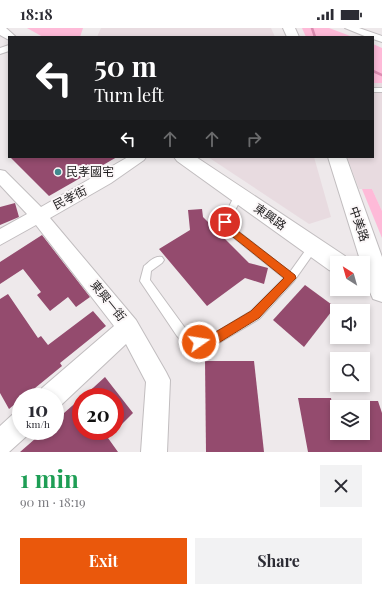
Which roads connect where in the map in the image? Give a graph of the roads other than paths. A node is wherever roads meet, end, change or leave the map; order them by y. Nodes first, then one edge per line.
1 (350, 28) edge
2 (0, 29) edge
3 (9, 36) edge
4 (373, 36) edge
5 (138, 158) edge
6 (184, 158) edge
7 (337, 158) edge
8 (0, 175) edge
9 (239, 196) junction
10 (38, 215) junction
11 (0, 238) edge
12 (313, 247) junction
13 (330, 258) edge
14 (160, 260) dead end
15 (291, 278) junction
16 (370, 284) edge
17 (382, 292) edge
18 (128, 327) junction
19 (61, 388) edge
20 (154, 452) edge

1 - 4 street
2 - 3 street
5 - 10 street, 民孝街
6 - 9 street, 東興路
7 - 17 street, 中美路
8 - 10 street, 東興一街
9 - 12 street, 東興路
9 - 15 lane
10 - 11 street, 民孝街
10 - 18 street, 東興一街
12 - 13 street, 東興路
12 - 15 lane
14 - 15 lane
16 - 17 street
18 - 19 street
18 - 20 street, 東興一街

